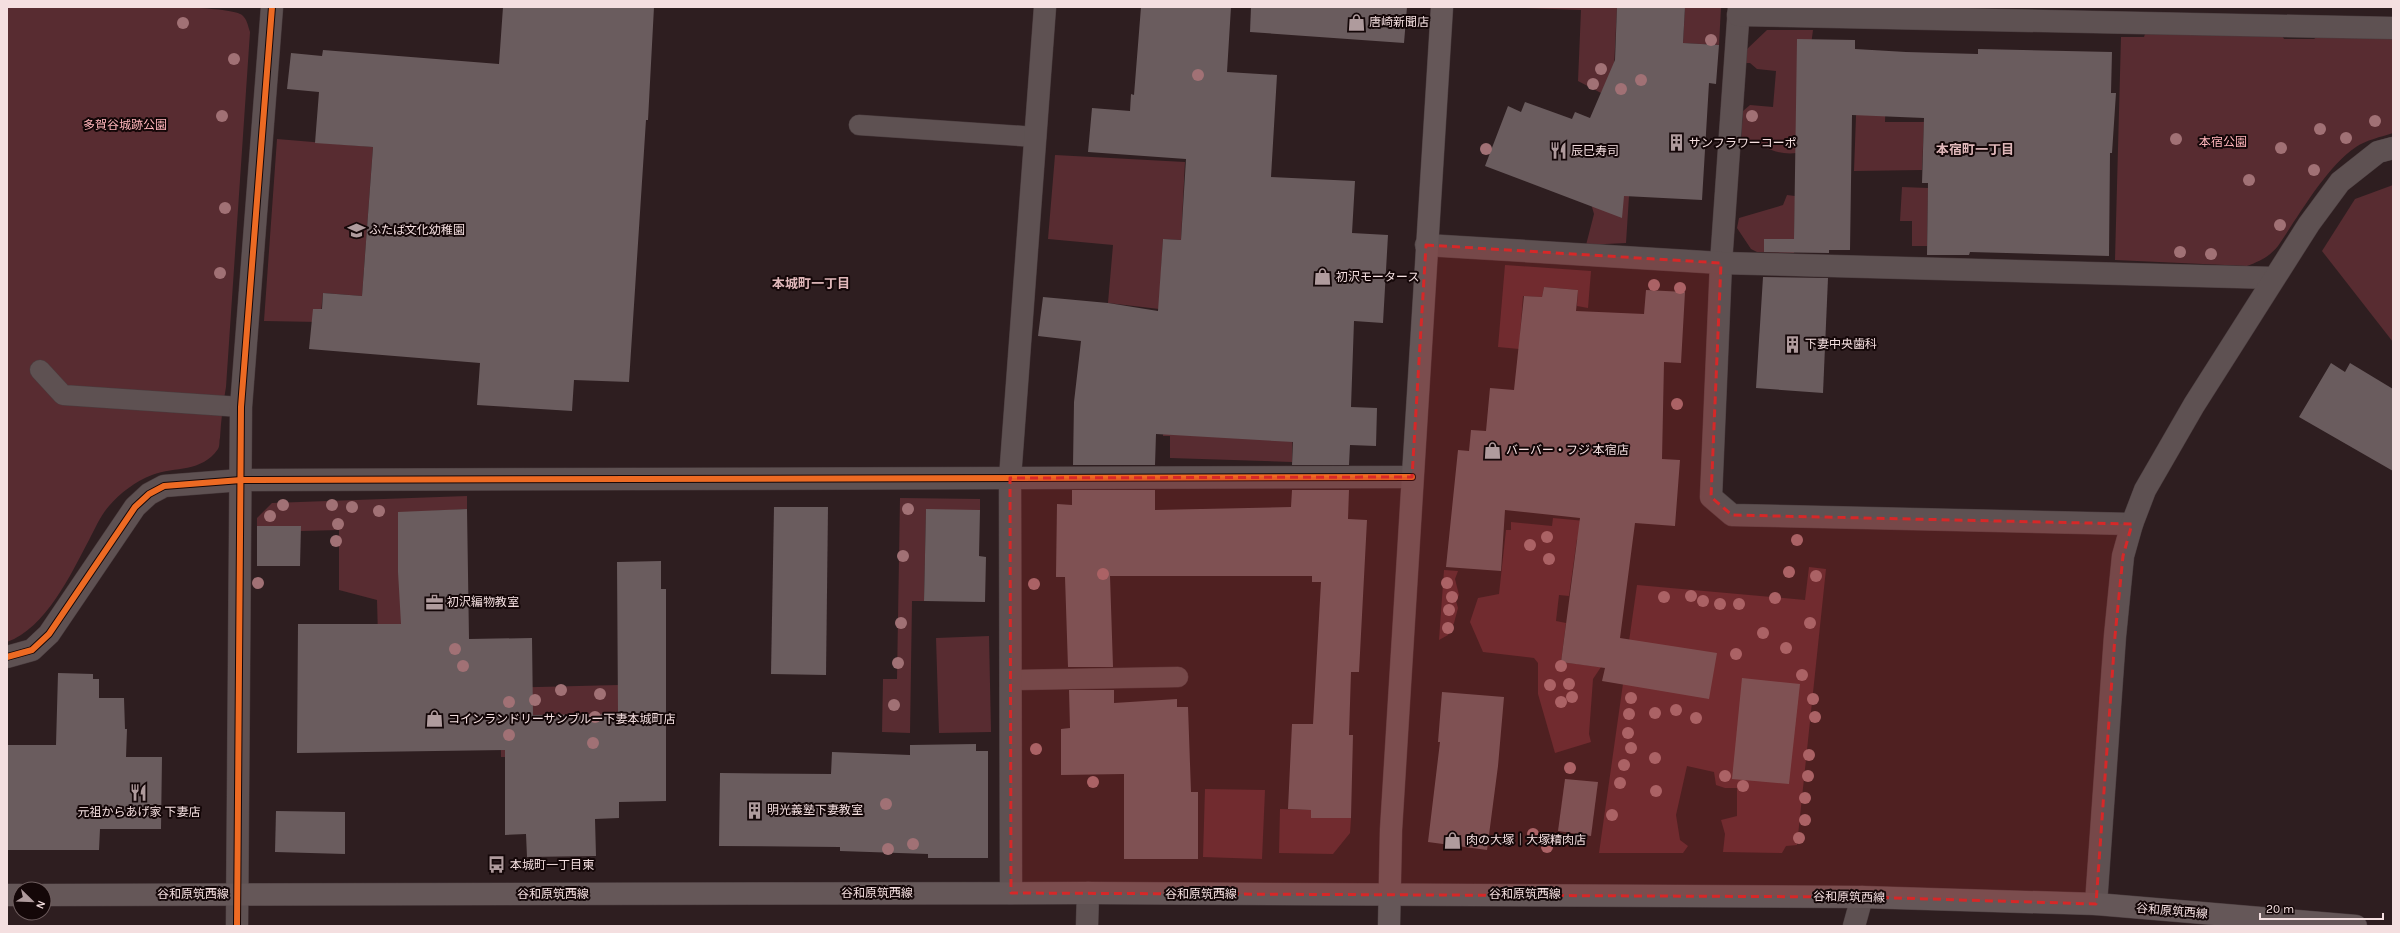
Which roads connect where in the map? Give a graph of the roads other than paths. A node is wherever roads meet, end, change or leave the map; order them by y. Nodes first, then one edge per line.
1 (272, 7) edge
2 (1045, 7) edge
3 (1442, 7) edge
4 (1738, 11) edge
5 (2393, 28) edge
6 (859, 125) dead end
7 (1036, 137) junction
8 (2393, 148) edge
9 (1426, 246) junction
10 (1721, 263) junction
11 (2274, 278) junction
12 (40, 370) dead end
13 (241, 407) junction
14 (1412, 477) junction
15 (1010, 478) junction
16 (240, 480) junction
17 (2132, 524) junction
18 (7, 657) edge
19 (1178, 677) dead end
20 (1010, 680) junction
21 (1011, 893) junction
22 (1088, 893) junction
23 (237, 894) junction
24 (1389, 894) junction
25 (52, 895) edge
26 (1862, 896) junction
27 (2096, 904) junction
28 (237, 926) edge
29 (1087, 926) edge
30 (1390, 926) edge
31 (1854, 926) edge
32 (2356, 926) edge

1 - 13 street
2 - 7 street
3 - 9 main road
4 - 5 street
4 - 10 street
6 - 7 lane
7 - 15 street
8 - 11 street
9 - 10 street
9 - 14 main road
10 - 11 street
10 - 17 street
11 - 17 street
12 - 13 lane
13 - 16 street
14 - 15 street
14 - 24 main road
15 - 16 street
15 - 20 street
16 - 18 street
16 - 23 street
17 - 27 street
19 - 20 lane
20 - 21 street
21 - 22 main road, 谷和原筑西線
21 - 23 main road, 谷和原筑西線
22 - 24 main road, 谷和原筑西線
22 - 29 street
23 - 25 main road, 谷和原筑西線
23 - 28 street
24 - 26 main road, 谷和原筑西線
24 - 30 main road
26 - 27 main road, 谷和原筑西線
26 - 31 street
27 - 32 main road, 谷和原筑西線

